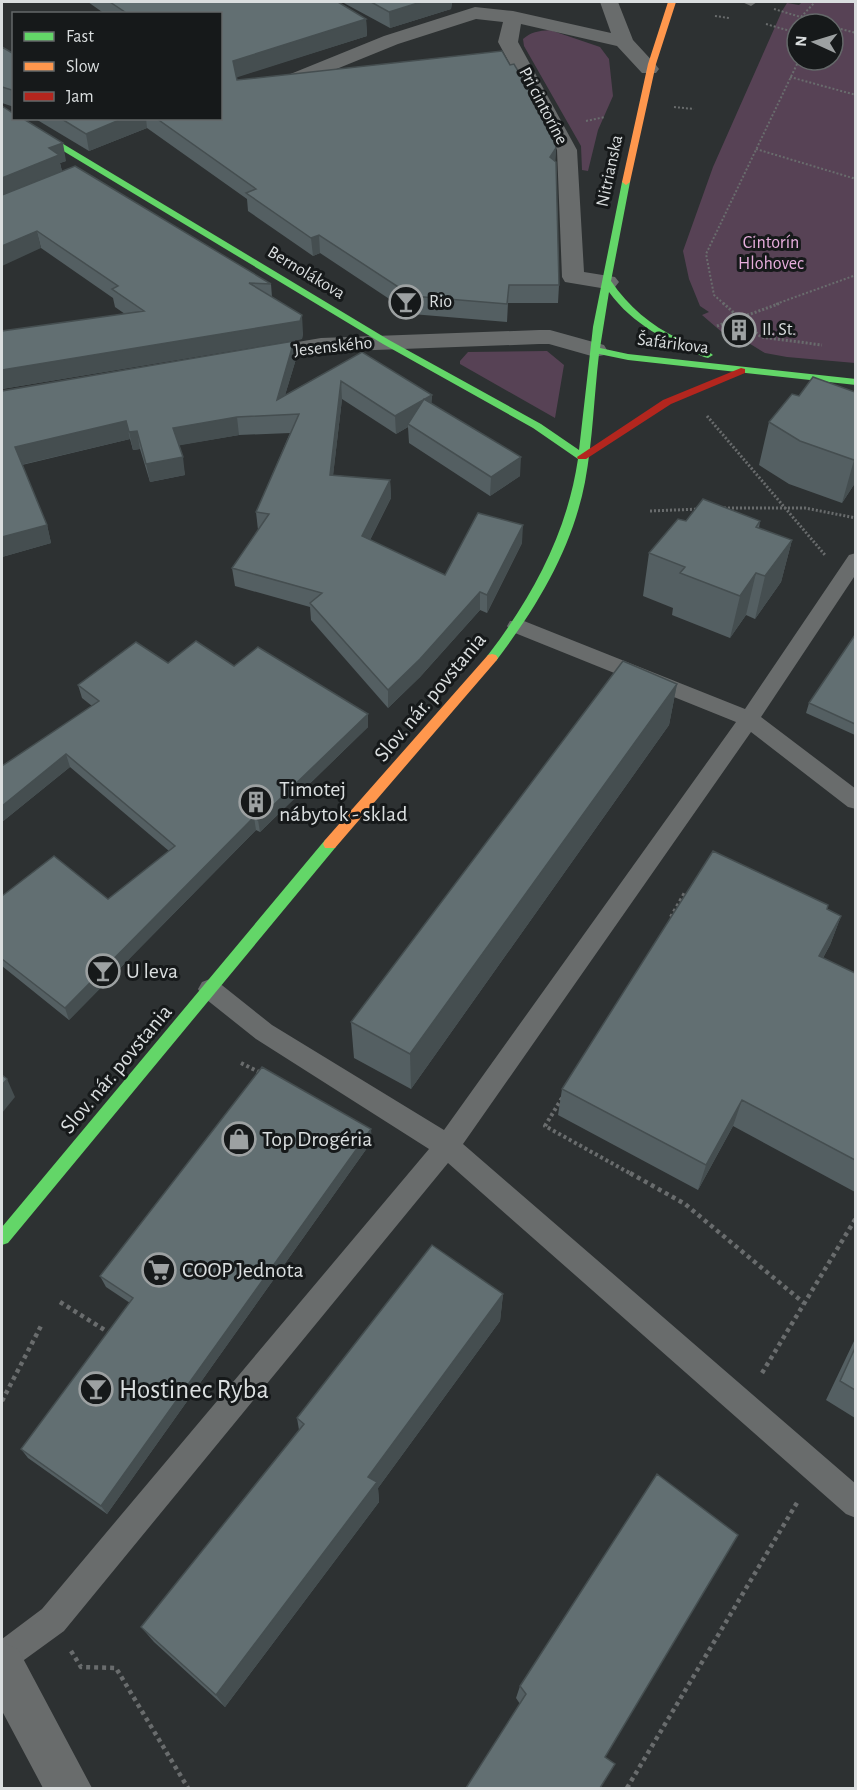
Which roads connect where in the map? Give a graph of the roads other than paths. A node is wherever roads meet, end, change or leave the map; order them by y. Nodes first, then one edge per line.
1 (609, 2) edge
2 (672, 2) edge
3 (513, 17) junction
4 (373, 29) dead end
5 (391, 40) junction
6 (624, 42) junction
7 (650, 69) junction
8 (290, 81) edge
9 (17, 120) edge
10 (95, 167) junction
11 (75, 176) edge
12 (607, 282) junction
13 (386, 342) junction
14 (595, 350) junction
15 (226, 361) edge
16 (743, 370) junction
17 (855, 382) edge
18 (582, 457) junction
19 (855, 559) edge
20 (517, 626) junction
21 (749, 719) junction
22 (855, 801) edge
23 (210, 989) junction
24 (447, 1146) junction
25 (2, 1238) edge
26 (855, 1504) edge
27 (2, 1657) edge
28 (2, 1665) edge
29 (68, 1788) edge

1 - 6 street
2 - 7 main road, Nitrianska
3 - 5 street
3 - 6 street
3 - 12 street, Pri cintoríne
4 - 5 street
5 - 8 street
6 - 7 street
7 - 12 main road, Nitrianska
9 - 10 main road, Bernolákova
10 - 11 street
10 - 13 main road, Bernolákova
12 - 14 main road, Nitrianska
12 - 16 main road
13 - 14 street, Jesenského
13 - 15 street, Jesenského
13 - 18 main road, Bernolákova
14 - 16 main road, Šafárikova
14 - 18 main road, Slov. nár. povstania
16 - 17 main road, Šafárikova
16 - 18 main road
18 - 20 main road, Slov. nár. povstania
19 - 21 lane
20 - 21 lane
20 - 23 main road, Slov. nár. povstania
21 - 22 lane
21 - 24 lane
23 - 24 lane
23 - 25 main road, Slov. nár. povstania
24 - 26 lane
24 - 27 lane
28 - 29 street

